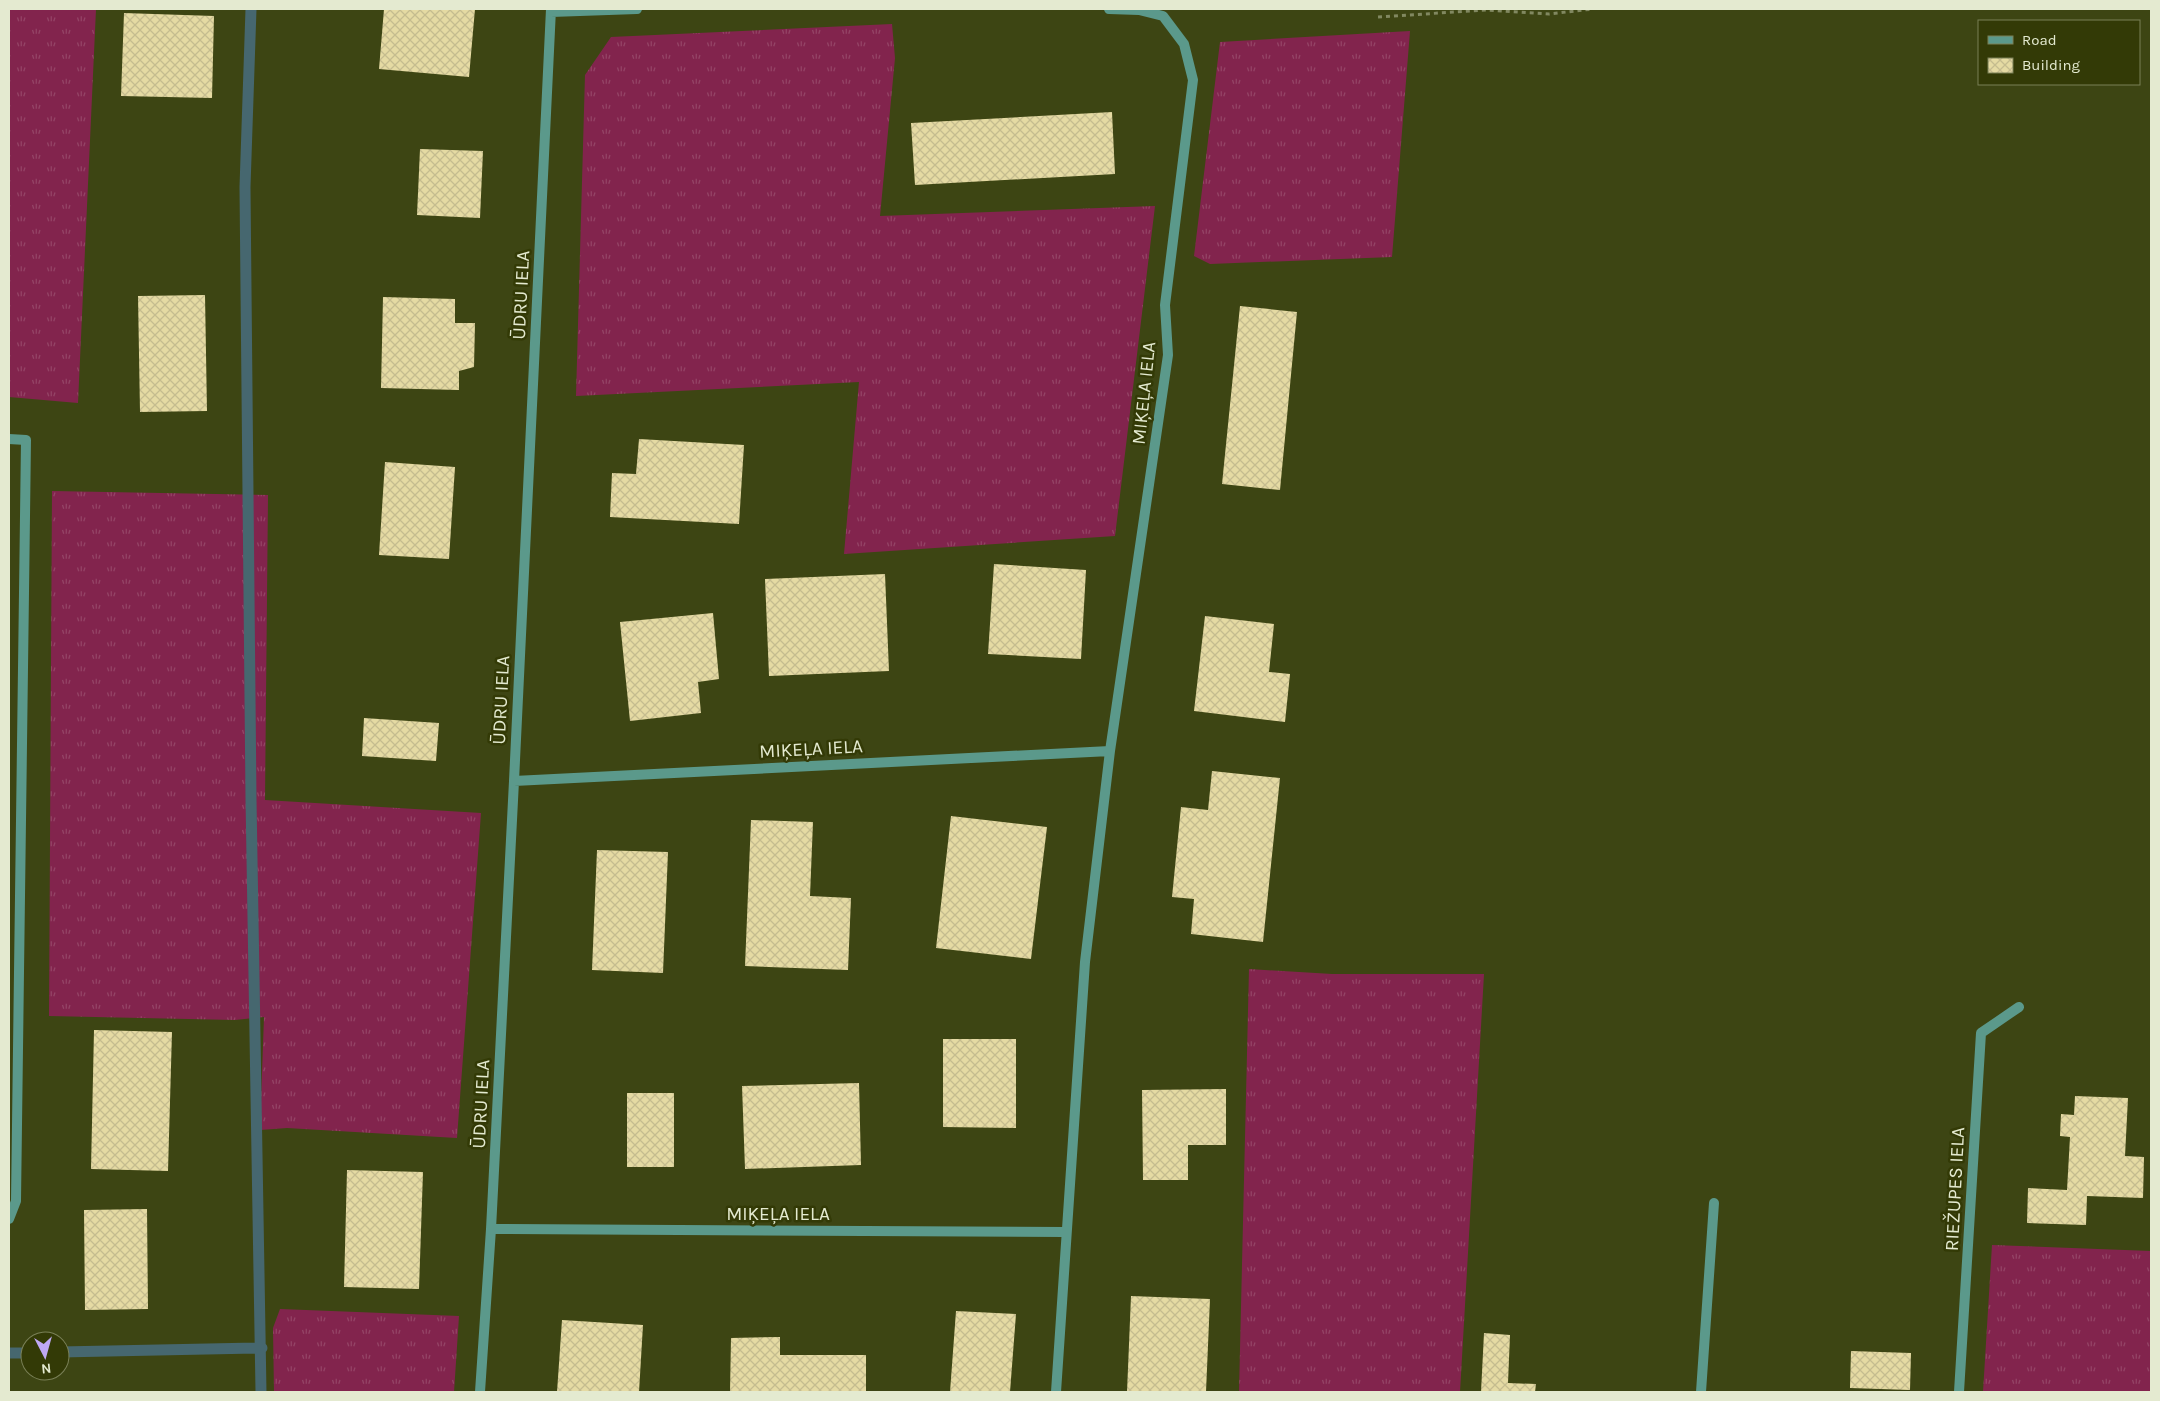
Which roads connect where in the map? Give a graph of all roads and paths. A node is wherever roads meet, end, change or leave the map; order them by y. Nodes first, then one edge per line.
1 (637, 9) edge
2 (1109, 9) edge
3 (1594, 9) edge
4 (551, 10) edge
5 (1378, 17) dead end
6 (9, 439) edge
7 (1110, 751) junction
8 (514, 781) junction
9 (2018, 1007) dead end
10 (1714, 1203) dead end
11 (9, 1219) edge
12 (491, 1229) junction
13 (1065, 1232) junction
14 (480, 1392) edge
15 (1056, 1392) edge
16 (1701, 1392) edge
17 (1959, 1392) edge

1 - 4 street
2 - 7 street, MIĶEĻA IELA
3 - 5 path
4 - 8 street, ŪDRU IELA
6 - 11 street
7 - 8 street, MIĶEĻA IELA
7 - 13 street, MIĶEĻA IELA
8 - 12 street, ŪDRU IELA
9 - 17 street, RIEŽUPES IELA
10 - 16 street
12 - 13 street, MIĶEĻA IELA
12 - 14 street, ŪDRU IELA
13 - 15 street, MIĶEĻA IELA

